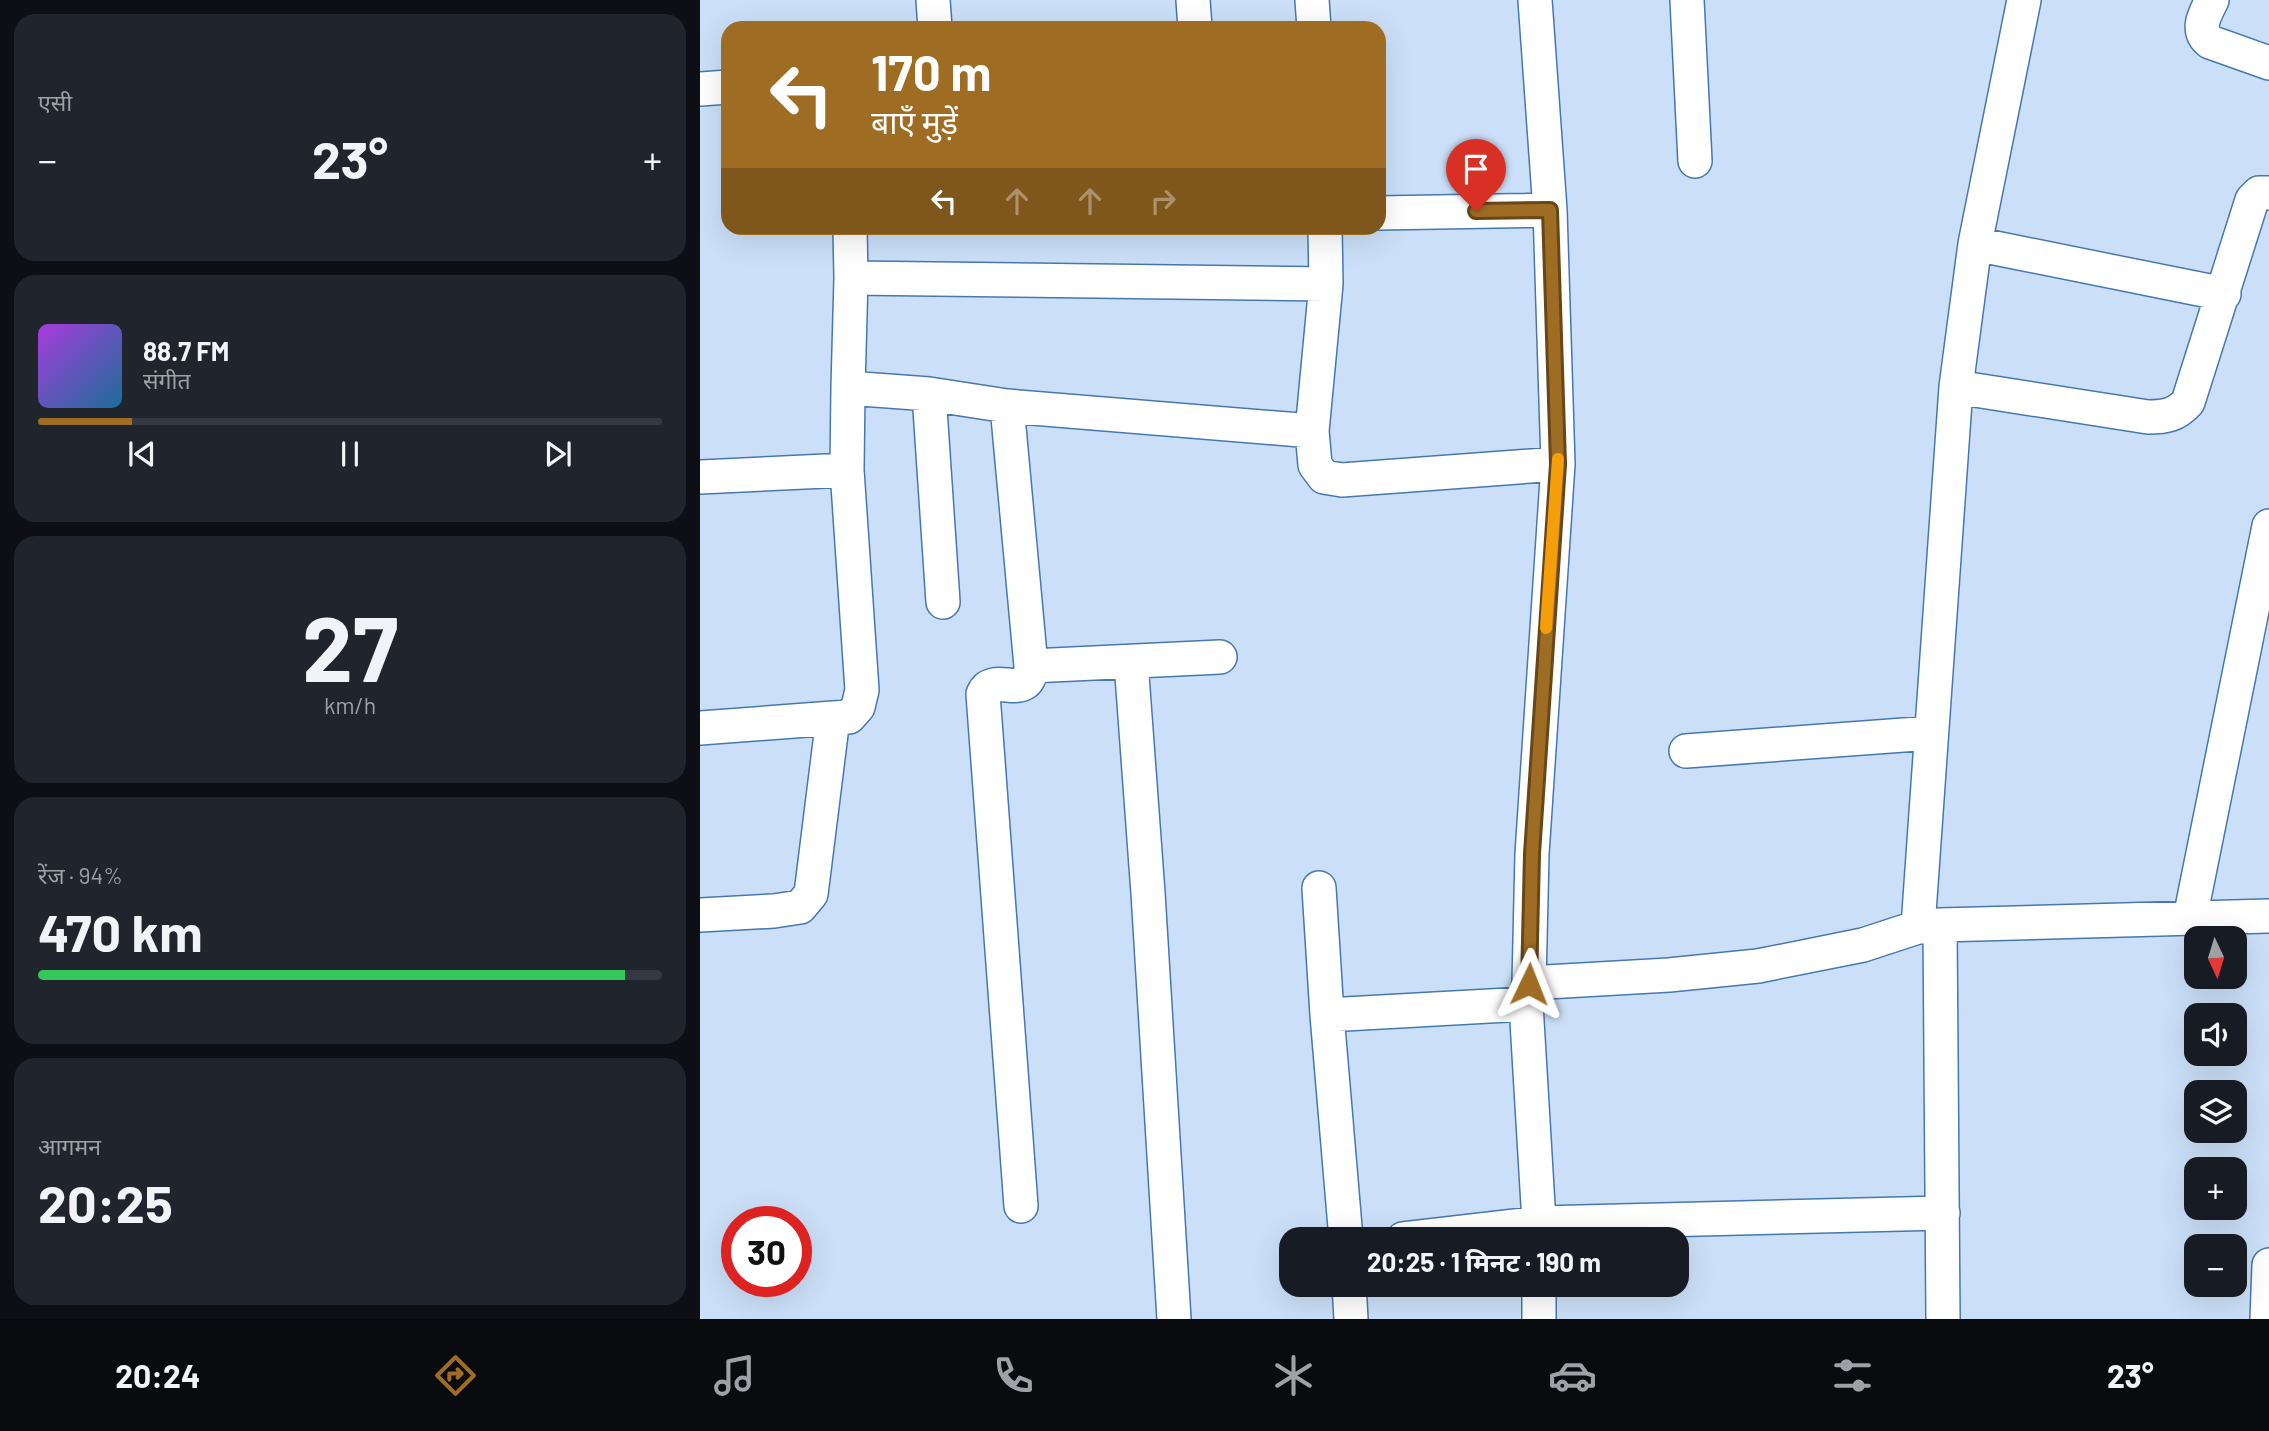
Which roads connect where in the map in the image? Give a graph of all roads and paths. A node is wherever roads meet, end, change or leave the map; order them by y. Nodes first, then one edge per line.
1 (933, 0) edge
2 (1193, 0) edge
3 (1312, 0) edge
4 (1535, 0) edge
5 (1687, 0) edge
6 (2024, 0) edge
7 (2212, 0) edge
8 (934, 21) edge
9 (1194, 21) edge
10 (1314, 21) edge
11 (2269, 63) edge
12 (721, 88) edge
13 (700, 89) edge
14 (1695, 161) dead end
15 (2269, 193) edge
16 (1550, 210) junction
17 (1386, 213) edge
18 (850, 235) edge
19 (1325, 235) edge
20 (1975, 244) junction
21 (851, 278) junction
22 (1326, 284) junction
23 (2224, 294) junction
24 (1956, 387) junction
25 (848, 388) junction
26 (929, 394) junction
27 (1007, 406) junction
28 (1312, 431) junction
29 (1558, 464) junction
30 (846, 470) junction
31 (700, 477) edge
32 (2269, 526) edge
33 (943, 602) dead end
34 (1220, 657) dead end
35 (1131, 662) junction
36 (1031, 666) junction
37 (833, 718) junction
38 (700, 728) edge
39 (1931, 733) junction
40 (1686, 751) dead end
41 (1319, 888) dead end
42 (700, 915) edge
43 (2269, 916) edge
44 (2190, 918) junction
45 (1929, 926) junction
46 (1527, 994) junction
47 (1327, 1015) junction
48 (1021, 1206) dead end
49 (1943, 1213) junction
50 (1345, 1227) edge
51 (1540, 1227) edge
52 (1630, 1227) edge
53 (2269, 1265) edge
54 (1350, 1297) edge
55 (1539, 1297) edge
56 (1174, 1319) edge
57 (1351, 1319) edge
58 (1539, 1319) edge
59 (1943, 1319) edge
60 (2267, 1319) edge

1 - 8 street
2 - 9 street
3 - 10 street
4 - 16 street
5 - 14 street
6 - 20 street
7 - 11 street
12 - 13 street
15 - 23 street
16 - 17 street
16 - 29 street
18 - 21 street
19 - 22 street
20 - 23 street
20 - 24 street
21 - 22 street
21 - 25 street
22 - 28 street
23 - 24 street
24 - 39 street
25 - 26 street
25 - 30 street
26 - 27 street
26 - 33 street
27 - 28 street
27 - 36 street
28 - 29 street
29 - 46 street
30 - 31 street
30 - 37 street
32 - 44 street
34 - 35 street
35 - 36 street
35 - 56 street
36 - 48 street
37 - 38 street
37 - 42 street
39 - 40 street
39 - 45 street
41 - 47 street
43 - 44 street
44 - 45 street
45 - 46 street
45 - 49 street
46 - 47 street
46 - 51 street
47 - 50 street
49 - 52 street
49 - 59 street
53 - 60 street
54 - 57 street
55 - 58 street

